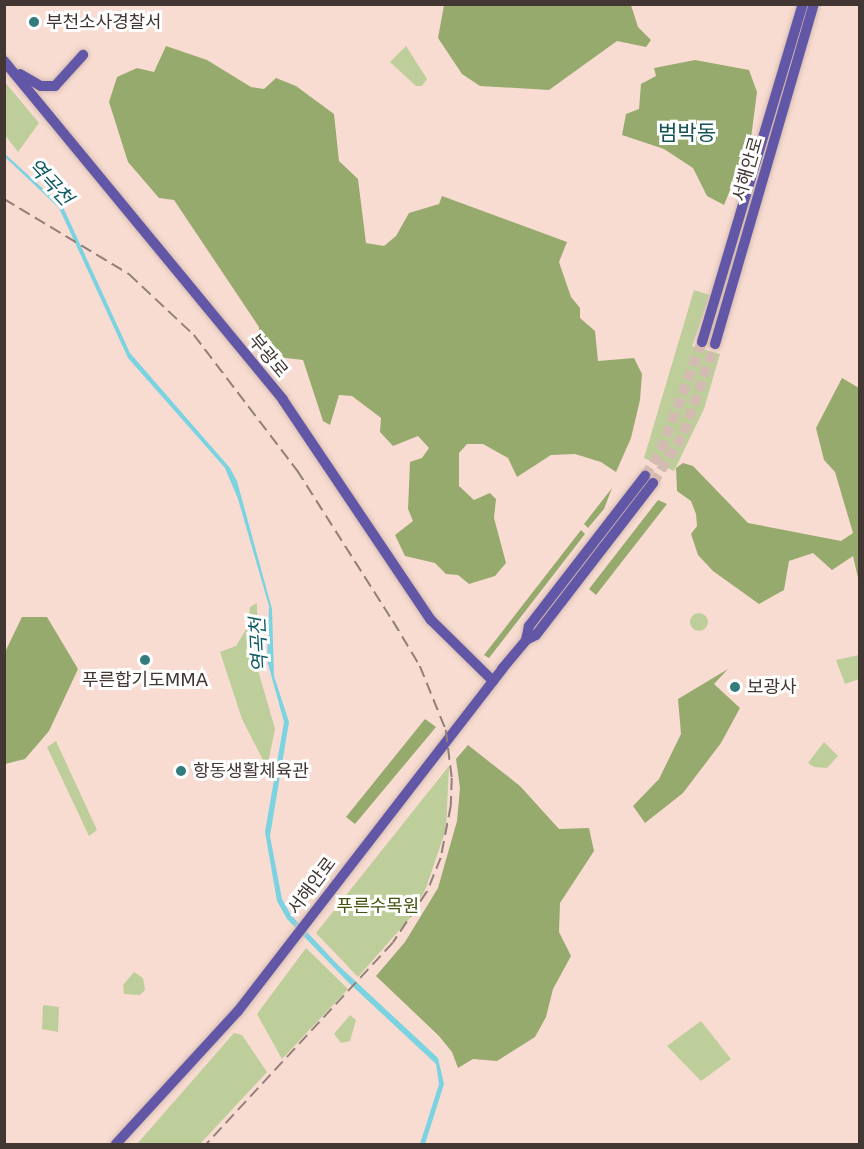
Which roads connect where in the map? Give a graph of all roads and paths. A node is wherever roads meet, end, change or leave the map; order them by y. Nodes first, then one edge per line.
1 (803, 4) edge
2 (813, 4) edge
3 (83, 55) dead end
4 (7, 63) edge
5 (750, 203) junction
6 (719, 304) junction
7 (702, 342) tunnel mouth
8 (715, 344) tunnel mouth
9 (649, 480) tunnel mouth
10 (493, 681) junction
11 (116, 1144) edge

1 - 5 main road, 서해안로
2 - 5 main road, 서해안로
3 - 4 main road
4 - 10 main road, 부광로
5 - 6 main road, 서해안로
6 - 7 main road, 서해안로
6 - 8 main road, 서해안로
9 - 10 main road, 서해안로
10 - 11 main road, 서해안로

